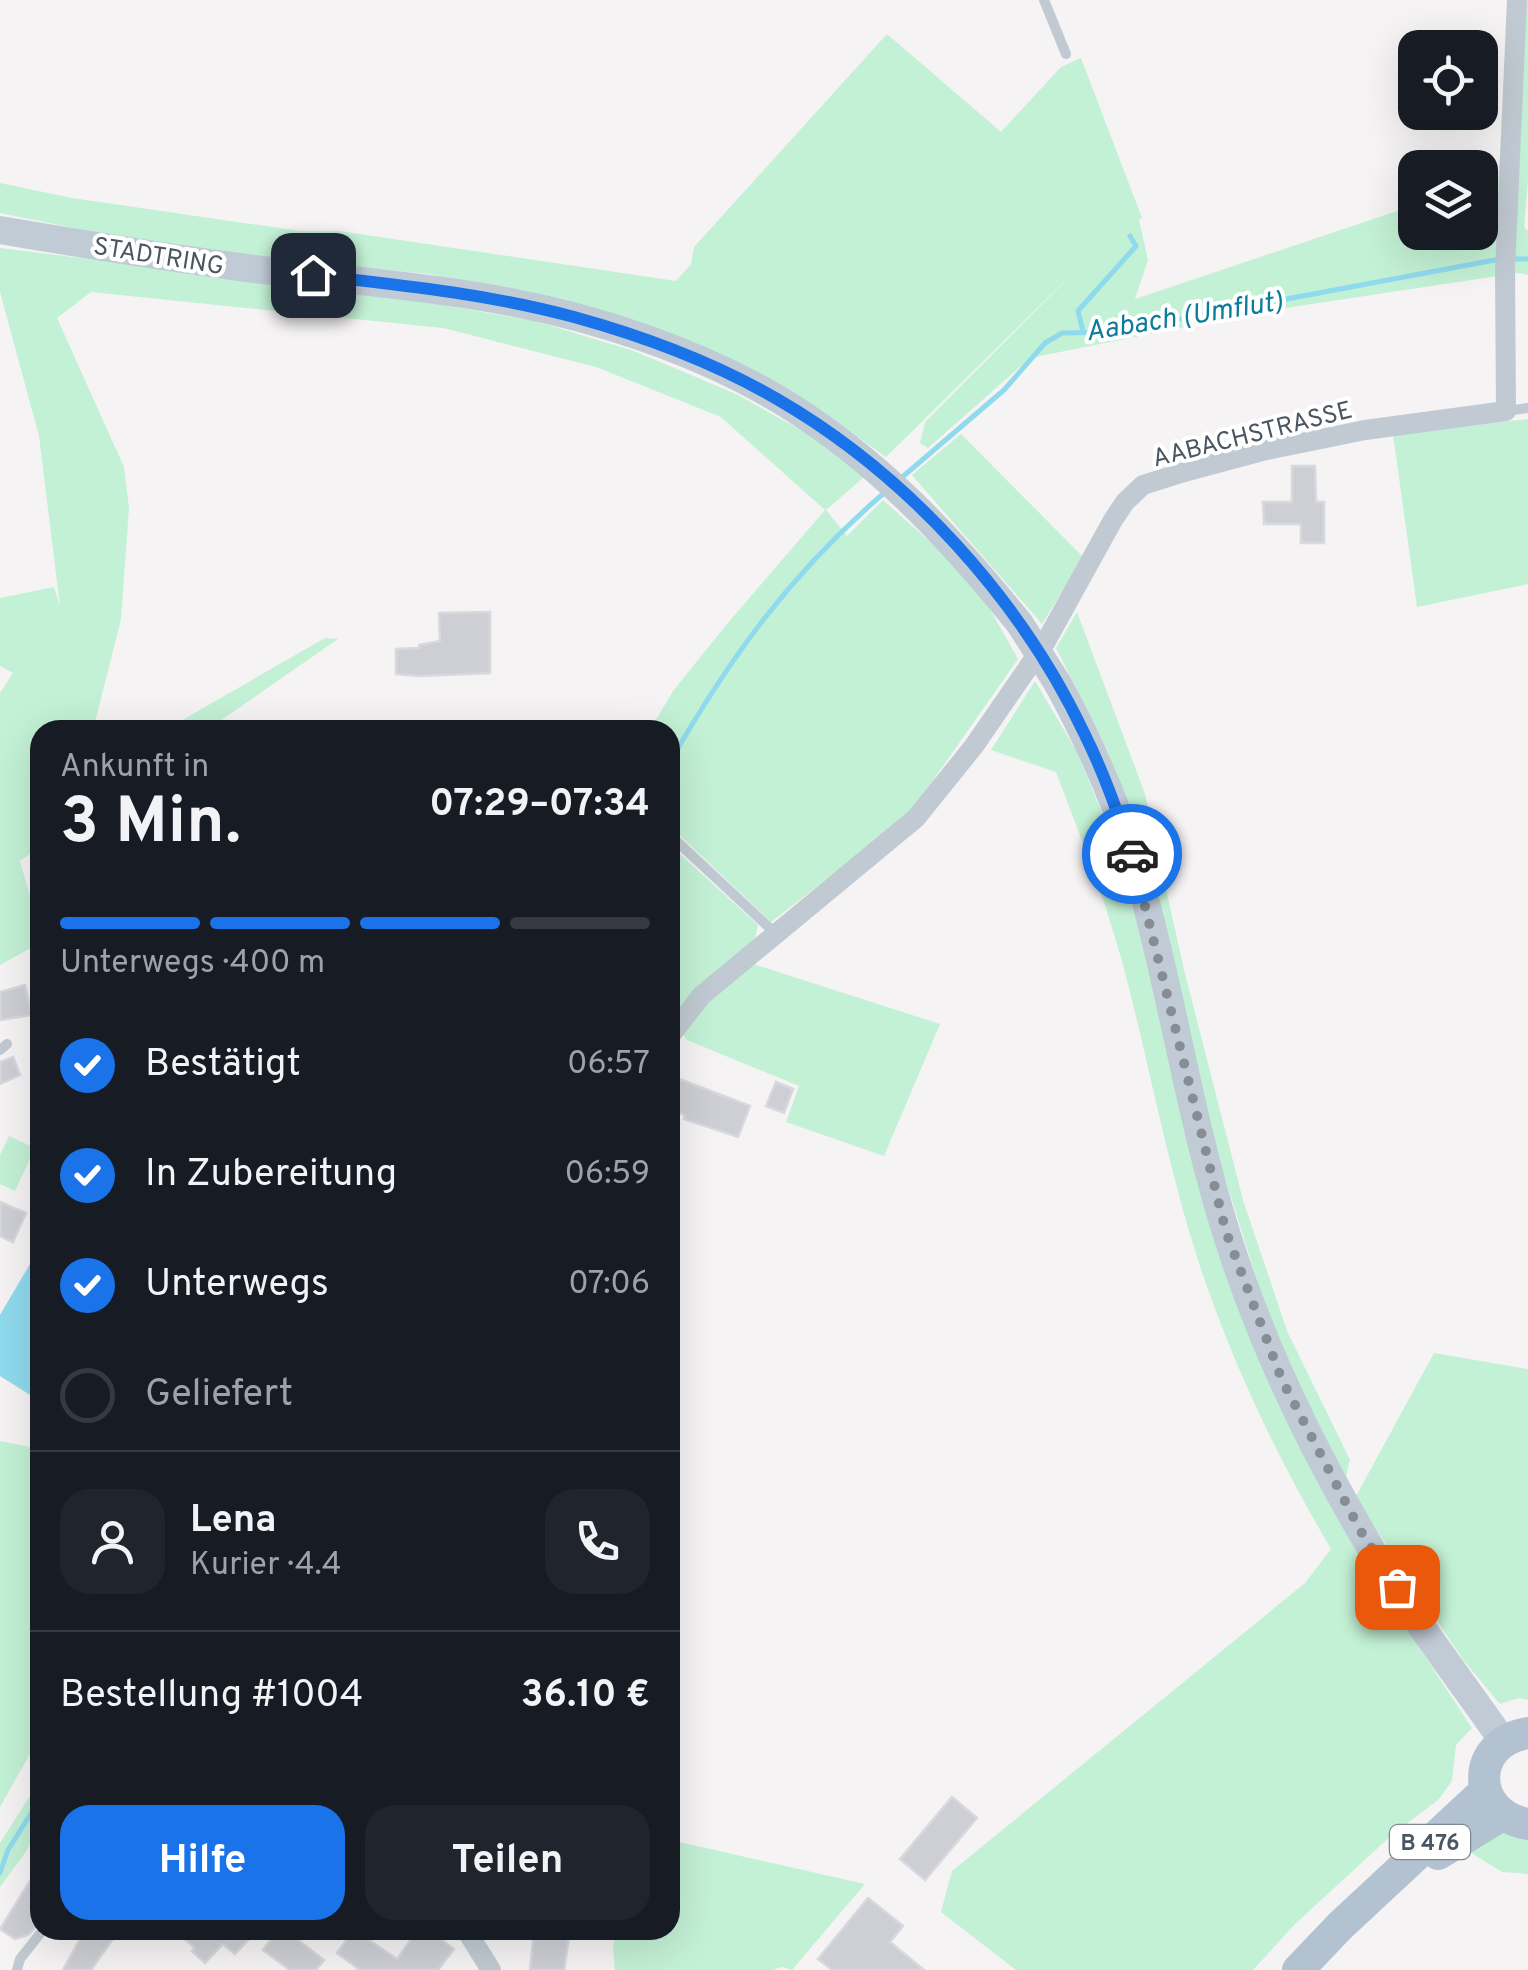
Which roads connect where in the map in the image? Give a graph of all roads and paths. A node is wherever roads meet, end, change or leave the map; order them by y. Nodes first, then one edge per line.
1 (1044, 0) edge
2 (1517, 0) edge
3 (1066, 54) dead end
4 (0, 230) edge
5 (1528, 408) edge
6 (1506, 411) junction
7 (680, 844) edge
8 (775, 934) junction
9 (680, 1023) edge
10 (1516, 1737) edge
11 (1505, 1810) edge
12 (35, 1940) edge
13 (472, 1940) edge
14 (17, 1970) edge
15 (490, 1970) edge
16 (1298, 1970) edge

1 - 3 lane
2 - 6 street
4 - 10 street, STADTRING, bridge
5 - 6 lane
6 - 8 street, AABACHSTRASSE
7 - 8 lane
8 - 9 street, AABACHSTRASSE
10 - 11 main road
11 - 16 main road
12 - 14 lane
13 - 15 street

